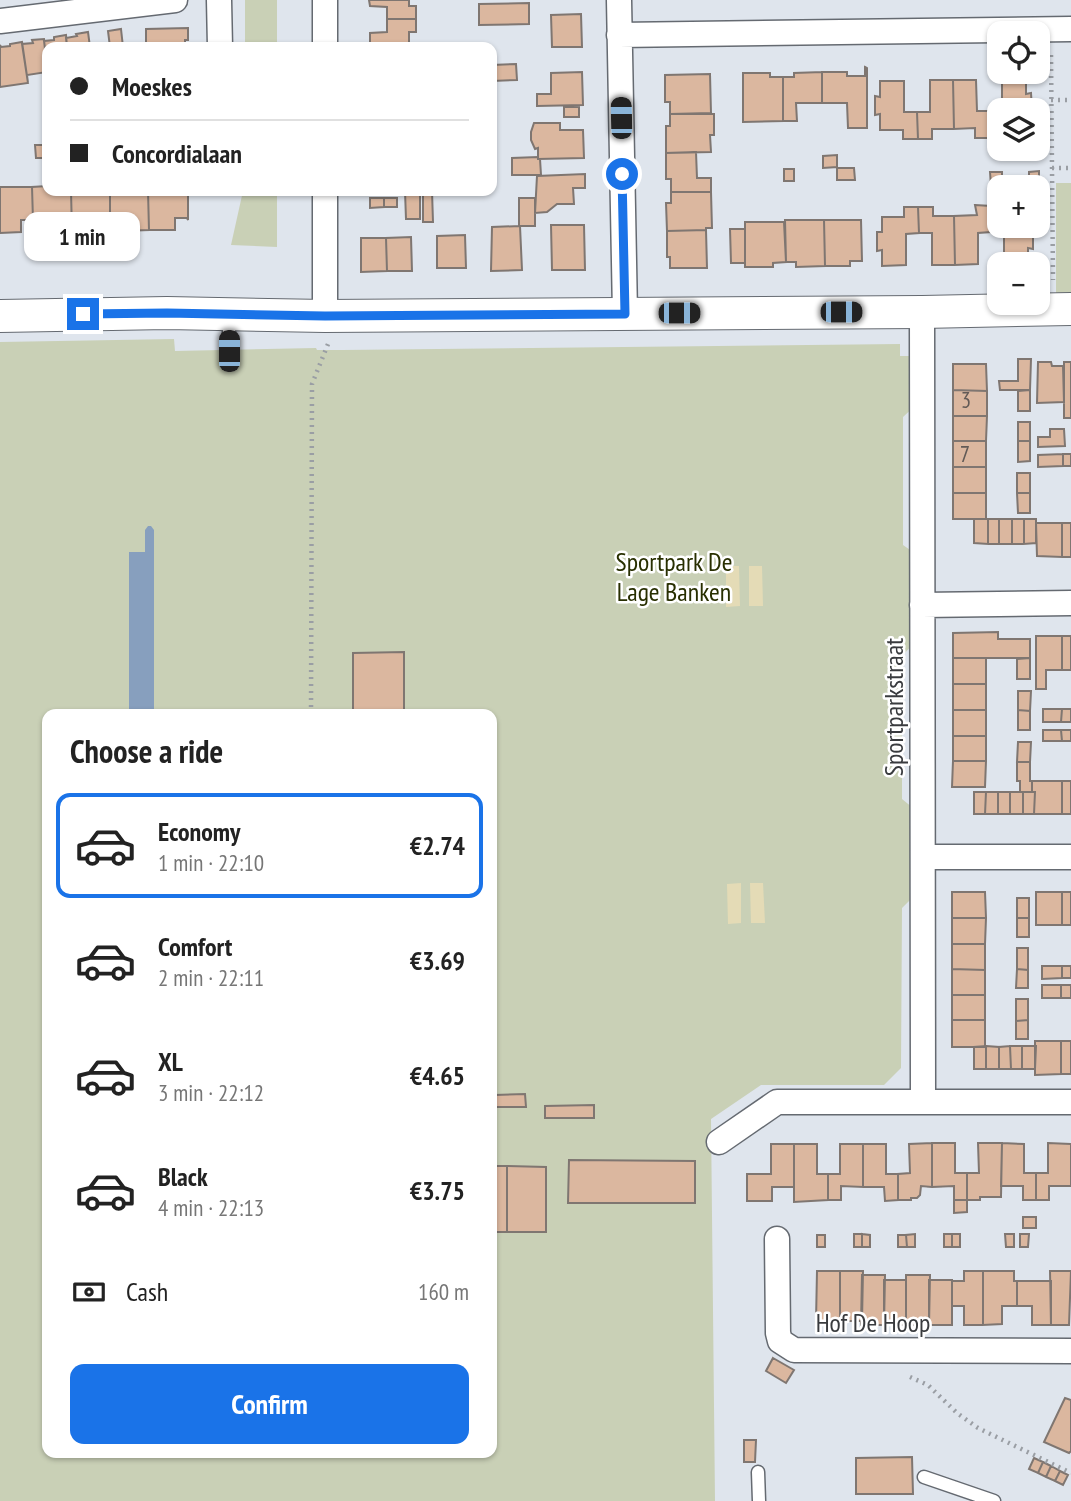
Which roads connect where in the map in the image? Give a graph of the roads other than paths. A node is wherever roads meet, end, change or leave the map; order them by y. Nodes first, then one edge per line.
1 (176, 0) edge
2 (219, 0) edge
3 (325, 0) edge
4 (619, 0) edge
5 (0, 21) edge
6 (1061, 29) edge
7 (619, 35) junction
8 (220, 42) edge
9 (325, 42) edge
10 (325, 196) edge
11 (1071, 309) edge
12 (922, 312) junction
13 (229, 314) junction
14 (625, 314) junction
15 (0, 316) edge
16 (328, 316) junction
17 (229, 351) dead end
18 (1071, 603) edge
19 (922, 605) junction
20 (923, 857) junction
21 (1071, 857) edge
22 (923, 1102) junction
23 (1071, 1102) edge
24 (719, 1142) dead end
25 (777, 1239) dead end
26 (1071, 1352) edge
27 (758, 1472) dead end
28 (923, 1478) dead end
29 (759, 1501) edge
30 (994, 1501) edge

1 - 5 street
2 - 8 street
3 - 9 street
4 - 7 street
6 - 7 street
7 - 14 street
10 - 16 street
11 - 12 street
12 - 14 street
12 - 19 street, Sportparkstraat
13 - 15 street
13 - 16 street
13 - 17 lane
14 - 16 street
18 - 19 street
19 - 20 street, Sportparkstraat
20 - 21 street
20 - 22 street, Sportparkstraat
22 - 23 street
22 - 24 street
25 - 26 street, Hof De Hoop
27 - 29 lane
28 - 30 lane

